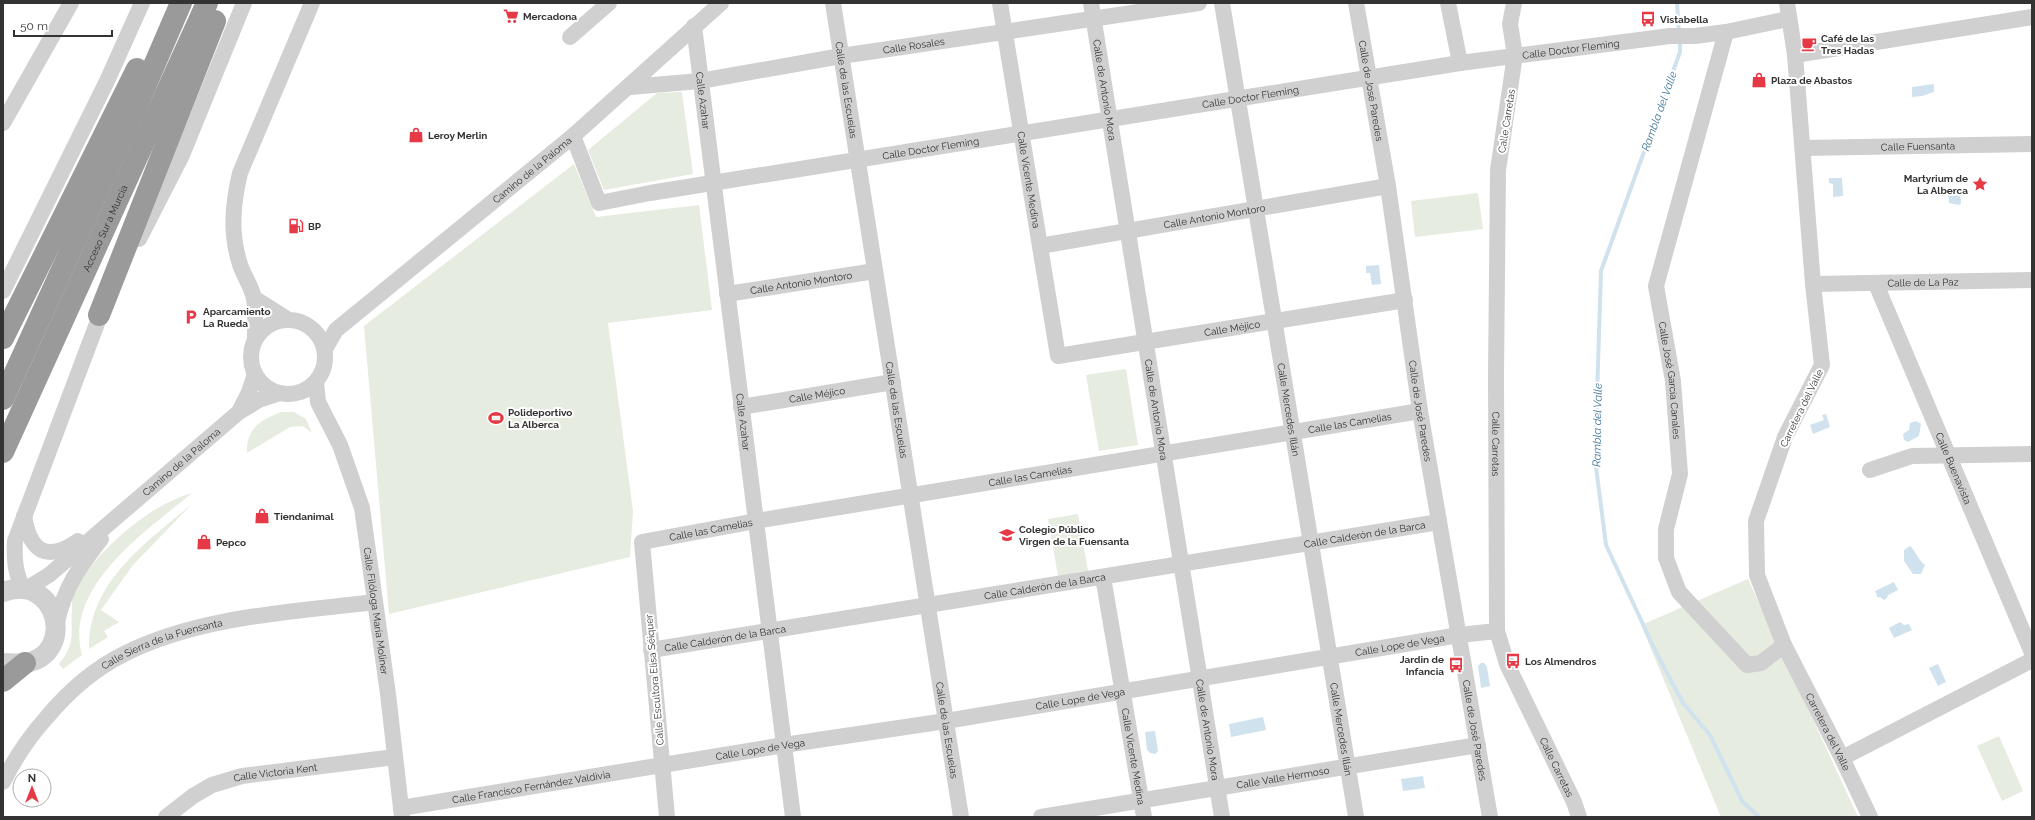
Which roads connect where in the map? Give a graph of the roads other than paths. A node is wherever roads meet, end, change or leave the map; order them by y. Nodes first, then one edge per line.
1 (71, 3) edge
2 (142, 3) edge
3 (181, 3) edge
4 (207, 3) edge
5 (222, 3) edge
6 (244, 3) edge
7 (312, 3) edge
8 (610, 3) edge
9 (721, 3) edge
10 (833, 3) edge
11 (1000, 3) edge
12 (1198, 3) edge
13 (1222, 3) edge
14 (1356, 3) edge
15 (1448, 3) edge
16 (1514, 3) edge
17 (1787, 3) edge
18 (1093, 11) edge
19 (2032, 17) edge
20 (1788, 19) junction
21 (694, 26) junction
22 (1005, 32) junction
23 (1726, 32) junction
24 (570, 37) dead end
25 (165, 39) junction
26 (1515, 55) junction
27 (1795, 55) junction
28 (841, 56) junction
29 (1460, 63) junction
30 (1369, 79) junction
31 (700, 81) junction
32 (630, 87) junction
33 (1238, 99) junction
34 (7, 106) edge
35 (1110, 120) junction
36 (3, 123) edge
37 (1022, 134) junction
38 (573, 136) junction
39 (2032, 144) edge
40 (1803, 148) junction
41 (858, 160) junction
42 (713, 183) junction
43 (1388, 186) junction
44 (1256, 209) junction
45 (1128, 231) junction
46 (1040, 246) junction
47 (875, 271) junction
48 (2032, 280) edge
49 (1813, 284) junction
50 (1876, 284) junction
51 (3, 290) edge
52 (727, 294) junction
53 (254, 298) junction
54 (1405, 300) junction
55 (99, 316) junction
56 (287, 319) junction
57 (1274, 321) junction
58 (336, 330) junction
59 (319, 334) junction
60 (3, 338) edge
61 (255, 339) junction
62 (1146, 342) junction
63 (326, 349) junction
64 (1058, 356) joint
65 (255, 374) junction
66 (316, 382) junction
67 (893, 382) junction
68 (280, 393) junction
69 (298, 393) junction
70 (3, 399) edge
71 (741, 407) junction
72 (1420, 411) junction
73 (239, 412) junction
74 (323, 413) junction
75 (1293, 433) junction
76 (3, 452) edge
77 (1164, 454) junction
78 (2032, 454) edge
79 (1950, 456) junction
80 (1870, 470) dead end
81 (911, 496) junction
82 (122, 511) junction
83 (24, 516) junction
84 (756, 521) junction
85 (1439, 522) junction
86 (642, 542) joint
87 (1311, 543) junction
88 (1182, 564) junction
89 (1104, 577) junction
90 (24, 589) junction
91 (3, 592) edge
92 (376, 602) junction
93 (928, 605) junction
94 (56, 622) junction
95 (770, 630) junction
96 (1497, 631) junction
97 (1459, 634) junction
98 (1784, 645) junction
99 (652, 650) junction
100 (2032, 653) edge
101 (1330, 656) junction
102 (9, 666) edge
103 (1200, 677) junction
104 (1123, 692) junction
105 (946, 721) junction
106 (784, 745) junction
107 (1478, 745) junction
108 (395, 757) junction
109 (1842, 758) junction
110 (662, 766) junction
111 (1348, 766) junction
112 (3, 782) edge
113 (1217, 788) junction
114 (1141, 801) junction
115 (402, 812) edge
116 (166, 817) edge
117 (667, 817) edge
118 (793, 817) edge
119 (961, 817) edge
120 (1041, 817) edge
121 (1144, 817) edge
122 (1222, 817) edge
123 (1356, 817) edge
124 (1490, 817) edge
125 (1579, 817) edge
126 (1870, 817) edge

1 - 34 street
2 - 51 street
3 - 25 highway
4 - 76 highway, Acceso Sur a Murcia
5 - 55 highway
6 - 55 street
7 - 53 street
8 - 24 street
9 - 21 street, Camino de la Paloma
10 - 28 street, Calle de las Escuelas
11 - 22 street, Calle Vicente Medina
12 - 18 street, Calle Rosales
13 - 33 street, Calle Mercedes Illán
14 - 30 street, Calle de José Paredes
15 - 29 street
16 - 26 street, Calle Carretas
17 - 20 street, Carretera del Valle
18 - 22 street, Calle Rosales
18 - 35 street, Calle de Antonio Mora
19 - 27 street
20 - 23 street, Calle Doctor Fleming
20 - 27 street, Carretera del Valle
21 - 31 street, Calle Azahar
21 - 32 street, Camino de la Paloma
22 - 28 street, Calle Rosales
22 - 37 street, Calle Vicente Medina
23 - 26 street, Calle Doctor Fleming
23 - 98 street, Calle José García Canales
25 - 60 highway
25 - 70 highway
26 - 29 street, Calle Doctor Fleming
26 - 96 street, Calle Carretas
27 - 40 street, Carretera del Valle
28 - 31 street, Calle Rosales
28 - 41 street, Calle de las Escuelas
29 - 30 street, Calle Doctor Fleming
30 - 33 street, Calle Doctor Fleming
30 - 43 street, Calle de José Paredes
31 - 32 street, Calle Rosales
31 - 42 street, Calle Azahar
32 - 38 street, Camino de la Paloma
33 - 35 street, Calle Doctor Fleming
33 - 44 street, Calle Mercedes Illán
34 - 36 street
35 - 37 street, Calle Doctor Fleming
35 - 45 street, Calle de Antonio Mora
37 - 41 street, Calle Doctor Fleming
37 - 46 street, Calle Vicente Medina
38 - 42 street, Calle Doctor Fleming
38 - 58 street, Camino de la Paloma
39 - 40 street, Calle Fuensanta
40 - 49 street, Carretera del Valle
41 - 42 street, Calle Doctor Fleming
41 - 47 street, Calle de las Escuelas
42 - 52 street, Calle Azahar
43 - 44 street, Calle Antonio Montoro
43 - 54 street, Calle de José Paredes
44 - 45 street, Calle Antonio Montoro
44 - 57 street, Calle Mercedes Illán
45 - 46 street, Calle Antonio Montoro
45 - 62 street, Calle de Antonio Mora
46 - 64 street, Calle Vicente Medina
47 - 52 street, Calle Antonio Montoro
47 - 67 street, Calle de las Escuelas
48 - 50 street, Calle de La Paz
49 - 50 street, Calle de La Paz
49 - 98 street, Carretera del Valle
50 - 79 street, Calle Buenavista
52 - 71 street, Calle Azahar
53 - 56 street
53 - 61 street
54 - 57 street, Calle Méjico
54 - 72 street, Calle de José Paredes
55 - 83 street
56 - 59 street
56 - 61 street
57 - 62 street, Calle Méjico
57 - 75 street, Calle Mercedes Illán
58 - 59 street, Camino de la Paloma
58 - 63 street, Camino de la Paloma
59 - 63 street
61 - 65 street
62 - 64 street, Calle Méjico
62 - 77 street, Calle de Antonio Mora
63 - 66 street
65 - 68 street
65 - 73 street, Camino de la Paloma
66 - 69 street
66 - 74 street, Calle Filóloga María Moliner
67 - 71 street, Calle Méjico
67 - 81 street, Calle de las Escuelas
68 - 69 street
68 - 73 street, Camino de la Paloma
69 - 74 street, Calle Filóloga María Moliner
71 - 84 street, Calle Azahar
72 - 75 street, Calle las Camelias
72 - 85 street, Calle de José Paredes
73 - 82 street, Camino de la Paloma
74 - 92 street, Calle Filóloga María Moliner
75 - 77 street, Calle las Camelias
75 - 87 street, Calle Mercedes Illán
77 - 81 street, Calle las Camelias
77 - 88 street, Calle de Antonio Mora
78 - 79 street
79 - 80 street
79 - 100 street, Calle Buenavista
81 - 84 street, Calle las Camelias
81 - 93 street, Calle de las Escuelas
82 - 83 street, Camino de la Paloma
82 - 90 street, Camino de la Paloma
82 - 94 street, Camino de la Paloma
83 - 90 street
84 - 86 street, Calle las Camelias
84 - 95 street, Calle Azahar
85 - 87 street, Calle Calderón de la Barca
85 - 97 street, Calle de José Paredes
86 - 99 street, Calle Escultora Elisa Séiquer
87 - 88 street, Calle Calderón de la Barca
87 - 101 street, Calle Mercedes Illán
88 - 89 street, Calle Calderón de la Barca
88 - 103 street, Calle de Antonio Mora
89 - 93 street, Calle Calderón de la Barca
89 - 104 street, Calle Vicente Medina
90 - 91 street
90 - 94 street
92 - 108 street, Calle Filóloga María Moliner
92 - 112 street, Calle Sierra de la Fuensanta
93 - 95 street, Calle Calderón de la Barca
93 - 105 street, Calle de las Escuelas
94 - 102 street
95 - 99 street, Calle Calderón de la Barca
95 - 106 street, Calle Azahar
96 - 97 street, Calle Lope de Vega
96 - 125 street, Calle Carretas
97 - 101 street, Calle Lope de Vega
97 - 107 street, Calle de José Paredes
98 - 109 street, Carretera del Valle
99 - 110 street, Calle Escultora Elisa Séiquer
100 - 109 street
101 - 103 street, Calle Lope de Vega
101 - 111 street, Calle Mercedes Illán
103 - 104 street, Calle Lope de Vega
103 - 113 street, Calle de Antonio Mora
104 - 105 street, Calle Lope de Vega
104 - 114 street, Calle Vicente Medina
105 - 106 street, Calle Lope de Vega
105 - 119 street, Calle de las Escuelas
106 - 110 street, Calle Lope de Vega
106 - 118 street, Calle Azahar
107 - 111 street, Calle Valle Hermoso
107 - 124 street, Calle de José Paredes
108 - 115 street, Calle Filóloga María Moliner
108 - 116 street, Calle Victoria Kent
109 - 126 street, Carretera del Valle
110 - 115 street, Calle Francisco Fernández Valdivia
110 - 117 street, Calle Escultora Elisa Séiquer
111 - 113 street, Calle Valle Hermoso
111 - 123 street, Calle Mercedes Illán
113 - 114 street, Calle Valle Hermoso
113 - 122 street, Calle de Antonio Mora
114 - 120 street, Calle Valle Hermoso
114 - 121 street, Calle Vicente Medina

